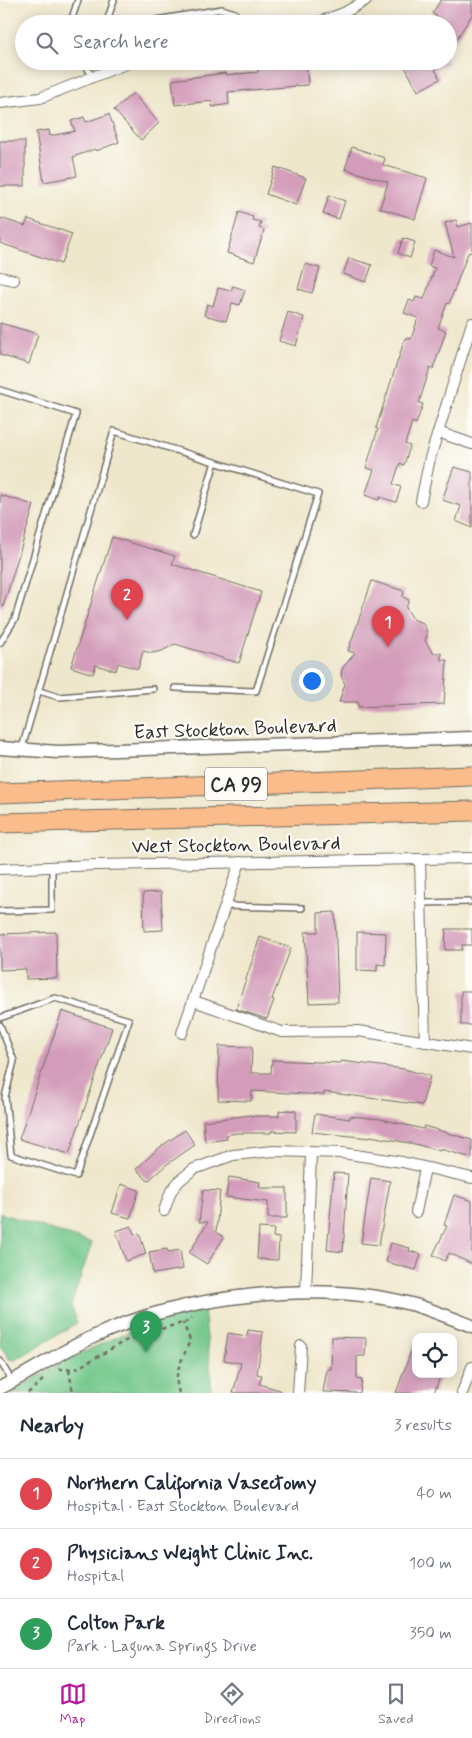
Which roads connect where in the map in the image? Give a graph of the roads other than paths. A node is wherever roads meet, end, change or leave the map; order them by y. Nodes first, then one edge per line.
1 (78, 0) edge
2 (114, 0) edge
3 (366, 0) edge
4 (73, 15) edge
5 (109, 15) edge
6 (184, 15) edge
7 (236, 15) edge
8 (339, 15) edge
9 (88, 70) edge
10 (111, 70) edge
11 (106, 72) joint
12 (92, 77) junction
13 (0, 103) edge
14 (0, 277) edge
15 (14, 280) dead end
16 (472, 323) edge
17 (0, 390) edge
18 (438, 432) junction
19 (472, 444) edge
20 (215, 462) junction
21 (421, 501) dead end
22 (193, 535) dead end
23 (0, 643) edge
24 (175, 688) dead end
25 (154, 689) dead end
26 (39, 692) junction
27 (472, 738) edge
28 (0, 748) edge
29 (22, 751) junction
30 (472, 776) edge
31 (0, 793) edge
32 (472, 811) edge
33 (0, 823) edge
34 (472, 858) edge
35 (420, 860) junction
36 (240, 862) junction
37 (52, 867) junction
38 (0, 869) edge
39 (469, 902) dead end
40 (421, 903) junction
41 (225, 906) junction
42 (302, 908) dead end
43 (0, 911) edge
44 (194, 1001) junction
45 (0, 1018) edge
46 (0, 1025) edge
47 (182, 1033) dead end
48 (425, 1042) junction
49 (472, 1049) edge
50 (311, 1153) junction
51 (425, 1168) junction
52 (472, 1178) edge
53 (164, 1211) dead end
54 (416, 1212) dead end
55 (306, 1292) junction
56 (472, 1326) edge
57 (301, 1346) dead end
58 (0, 1361) edge
59 (472, 1367) edge
60 (12, 1382) junction
61 (0, 1388) edge
62 (298, 1393) edge
63 (462, 1393) edge

1 - 4 lane
2 - 5 lane
3 - 8 street
6 - 7 lane
9 - 12 lane
10 - 11 street
11 - 12 street
12 - 13 street
14 - 15 street
16 - 18 street
17 - 23 lane
18 - 19 street
18 - 21 street
20 - 22 lane
20 - 24 lane
20 - 26 lane
25 - 26 lane
26 - 29 lane
27 - 29 street, East Stockton Boulevard
28 - 29 street, East Stockton Boulevard
30 - 31 highway, CA 99
32 - 33 highway, CA 99
34 - 35 street, West Stockton Boulevard
35 - 36 street, West Stockton Boulevard
35 - 40 street
36 - 37 street, West Stockton Boulevard
36 - 41 street
37 - 38 street, West Stockton Boulevard
37 - 43 lane
39 - 40 lane
40 - 48 street
41 - 42 lane
41 - 44 street
44 - 47 street
44 - 48 street
45 - 46 lane
48 - 49 street
50 - 51 street
50 - 53 street
50 - 55 street
51 - 52 street
51 - 54 street
55 - 56 street
55 - 60 street
57 - 62 street
58 - 60 lane
59 - 63 street
60 - 61 street

